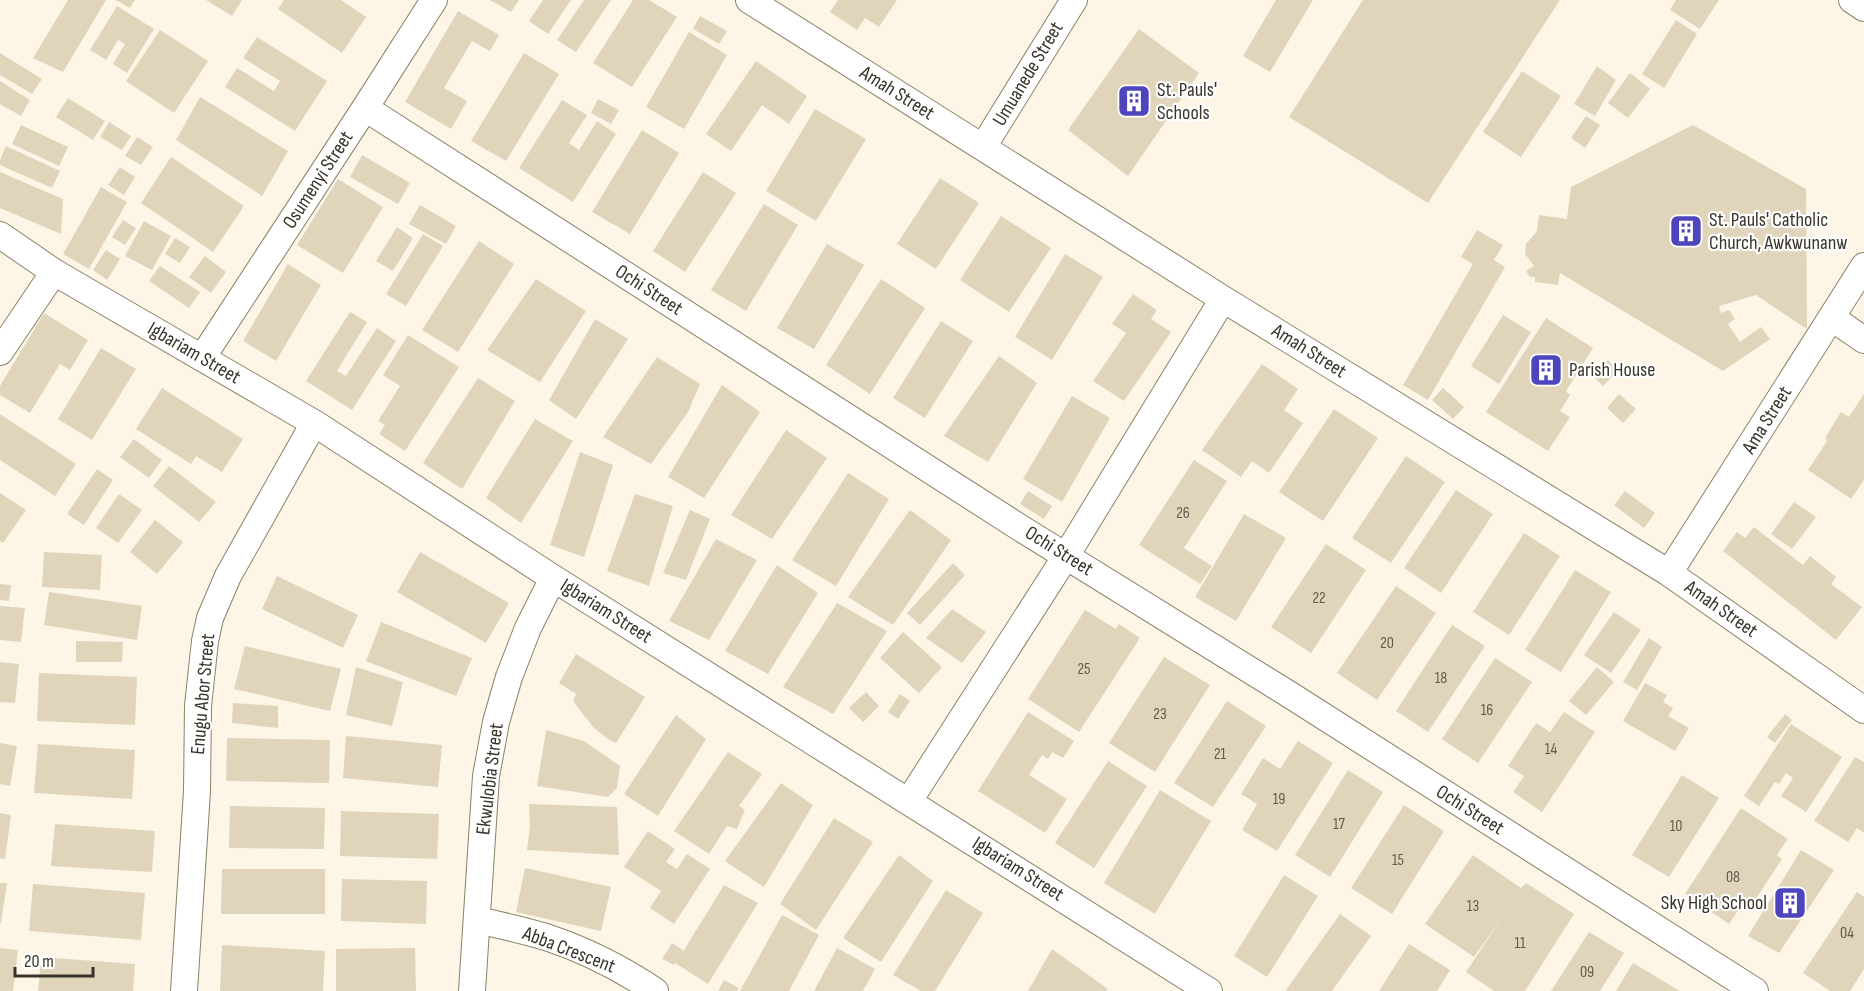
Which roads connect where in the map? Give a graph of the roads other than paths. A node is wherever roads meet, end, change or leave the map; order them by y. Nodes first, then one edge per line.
1 (434, 0) edge
2 (748, 0) edge
3 (1074, 0) edge
4 (1852, 0) edge
5 (1864, 8) edge
6 (366, 108) junction
7 (983, 147) junction
8 (0, 235) edge
9 (1864, 267) edge
10 (54, 272) junction
11 (1223, 299) junction
12 (1832, 318) junction
13 (1864, 340) edge
14 (0, 352) edge
15 (202, 358) junction
16 (314, 423) junction
17 (1066, 556) junction
18 (1669, 573) junction
19 (554, 578) junction
20 (1864, 710) edge
21 (909, 801) junction
22 (477, 920) junction
23 (184, 991) edge
24 (472, 991) edge
25 (655, 991) edge
26 (1209, 991) edge
27 (1755, 991) edge

1 - 6 street, Osumenyi Street
2 - 7 street, Amah Street
3 - 7 street, Umuanede Street
4 - 5 street
6 - 15 street, Osumenyi Street
6 - 17 street, Ochi Street
7 - 11 street, Amah Street
8 - 10 street, Igbariam Street
9 - 12 street, Ama Street
10 - 14 street
10 - 15 street, Igbariam Street
11 - 17 street
11 - 18 street, Amah Street
12 - 13 street
12 - 18 street, Ama Street
15 - 16 street, Igbariam Street
16 - 19 street, Igbariam Street
16 - 23 street, Enugu Abor Street
17 - 21 street
17 - 27 street, Ochi Street
18 - 20 street, Amah Street
19 - 21 street, Igbariam Street
19 - 22 street, Ekwulobia Street
21 - 26 street, Igbariam Street
22 - 24 street, Ekwulobia Street
22 - 25 street, Abba Crescent

